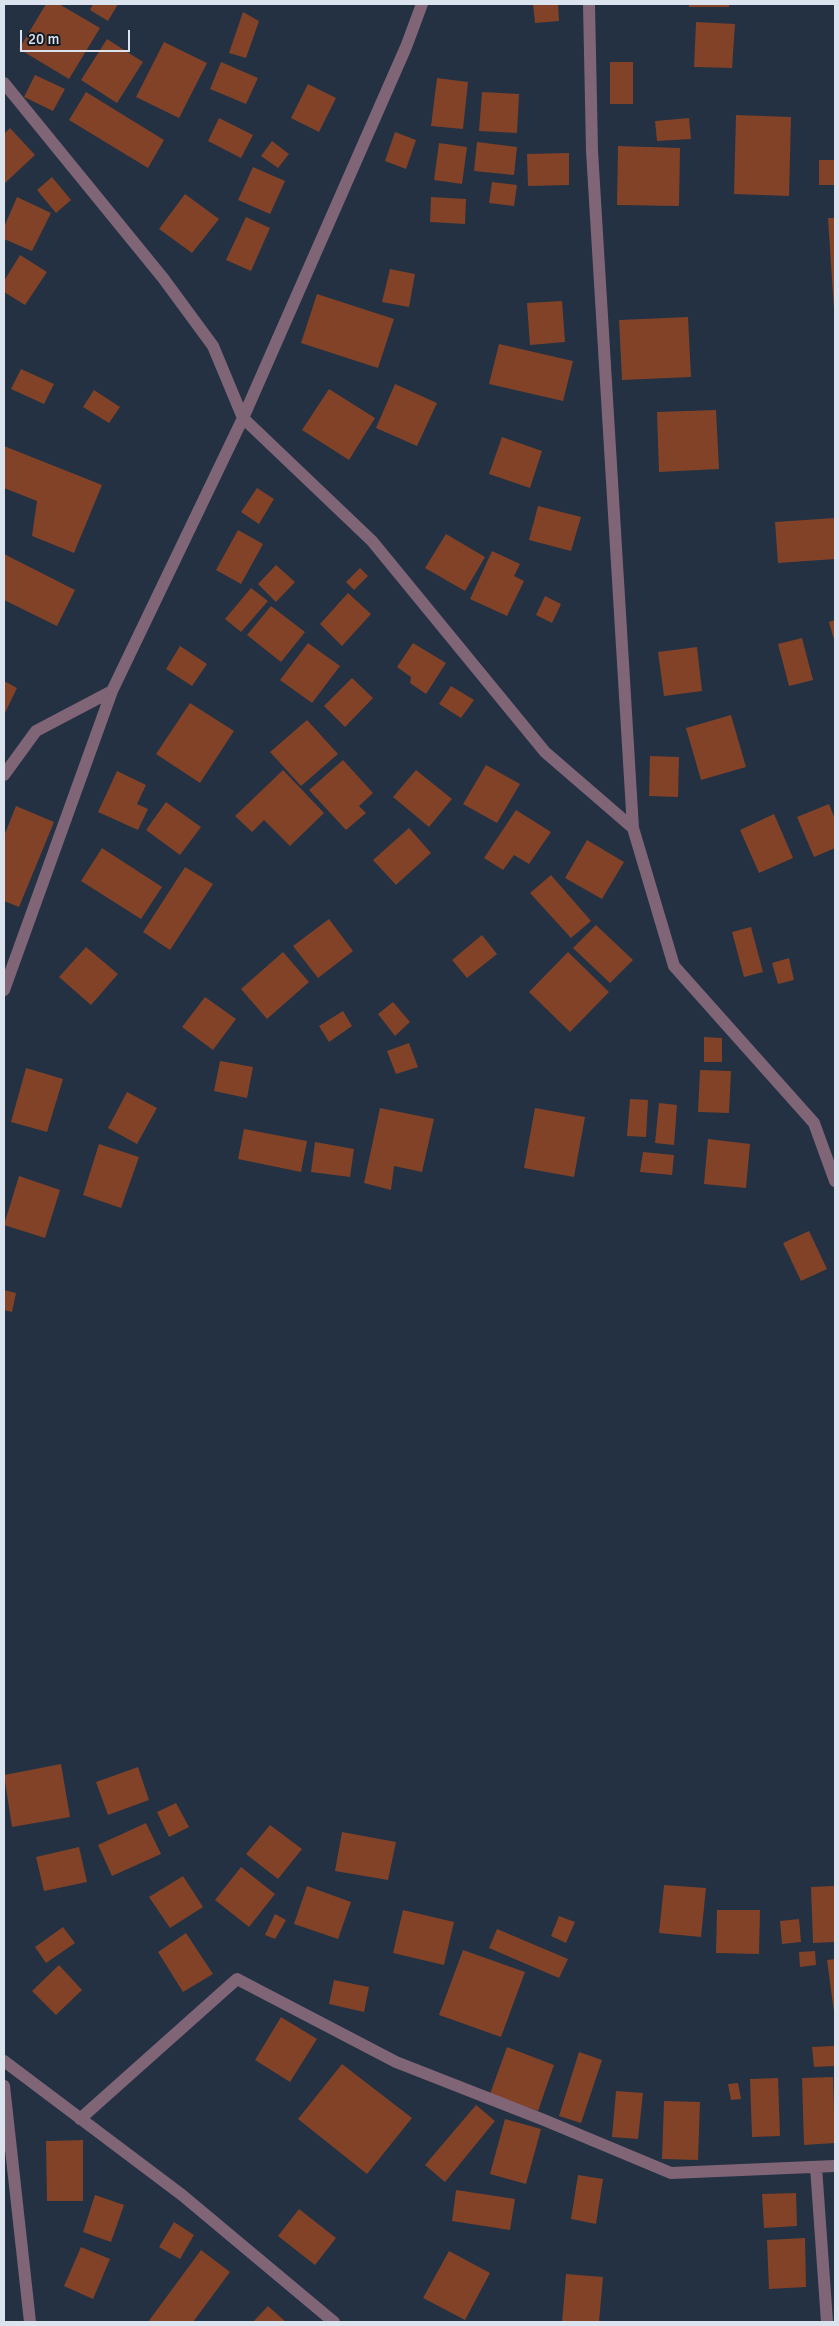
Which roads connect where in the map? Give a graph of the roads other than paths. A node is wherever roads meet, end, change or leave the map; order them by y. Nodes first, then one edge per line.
1 (422, 4) edge
2 (590, 4) edge
3 (4, 83) edge
4 (243, 418) junction
5 (112, 690) junction
6 (4, 775) edge
7 (633, 828) junction
8 (4, 990) edge
9 (835, 1181) edge
10 (4, 2061) edge
11 (4, 2086) edge
12 (80, 2118) junction
13 (816, 2166) junction
14 (835, 2166) edge
15 (30, 2322) edge
16 (334, 2322) edge
17 (826, 2322) edge

1 - 4 street
2 - 7 street
3 - 4 street
4 - 5 street
4 - 7 street
5 - 6 street
5 - 8 street
7 - 9 street
10 - 12 street
11 - 15 street
12 - 13 street
12 - 16 street
13 - 14 street
13 - 17 street

